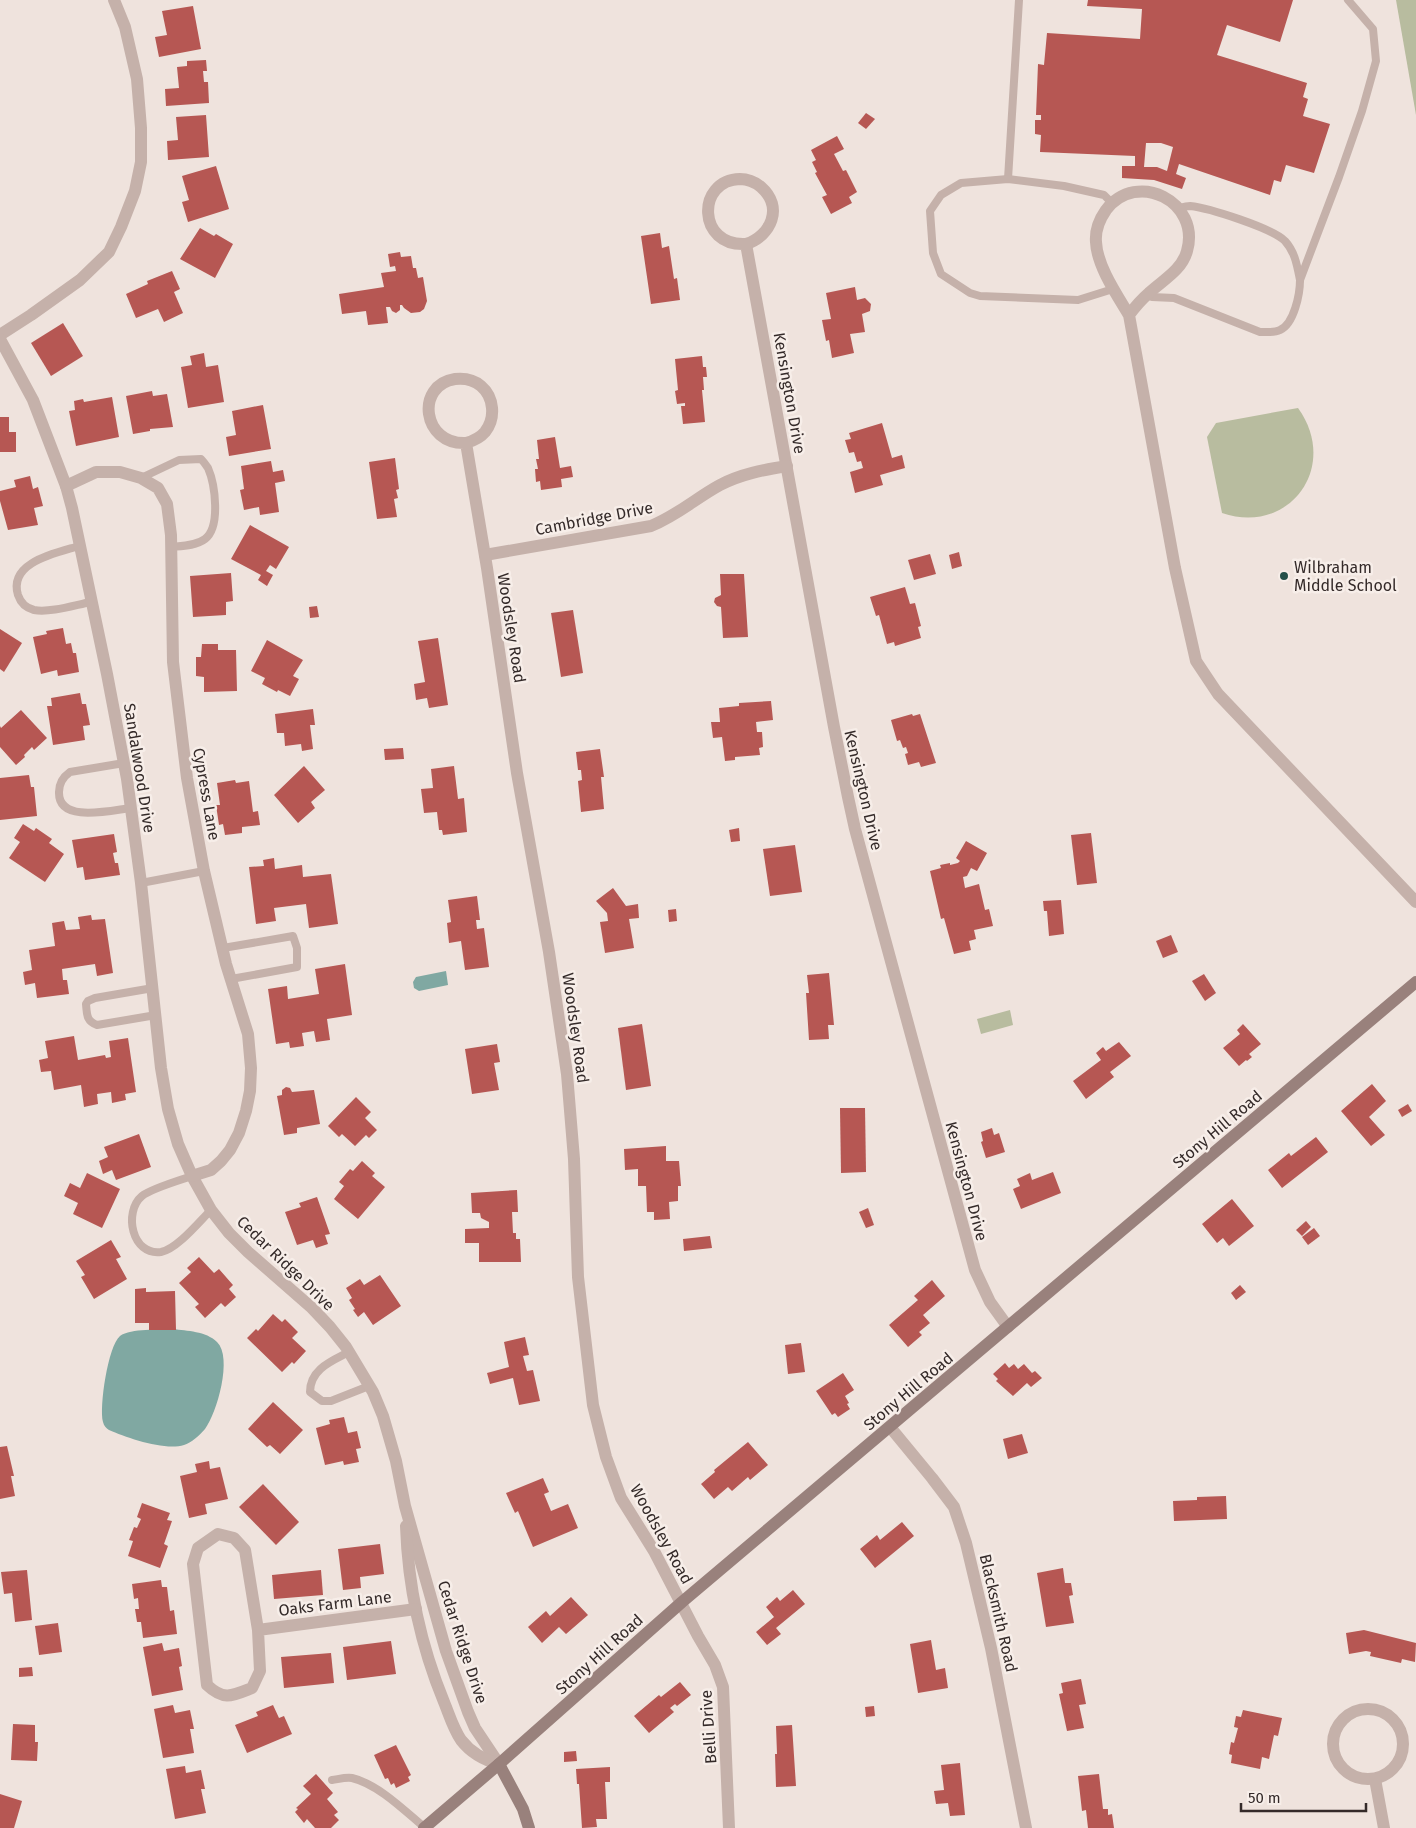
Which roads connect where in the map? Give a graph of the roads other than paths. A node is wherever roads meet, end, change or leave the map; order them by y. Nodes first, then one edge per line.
1 (114, 0) edge
2 (1019, 0) edge
3 (1348, 0) edge
4 (1008, 179) junction
5 (1112, 202) junction
6 (1179, 208) junction
7 (746, 244) junction
8 (1300, 280) junction
9 (1113, 289) junction
10 (1148, 294) junction
11 (1129, 315) junction
12 (0, 334) edge
13 (0, 339) edge
14 (466, 443) junction
15 (787, 466) junction
16 (141, 478) junction
17 (66, 486) junction
18 (79, 546) junction
19 (171, 547) junction
20 (485, 555) junction
21 (91, 602) junction
22 (124, 763) junction
23 (131, 808) junction
24 (204, 871) junction
25 (141, 883) junction
26 (1416, 902) edge
27 (223, 948) junction
28 (231, 979) junction
29 (1416, 982) edge
30 (152, 988) junction
31 (156, 1015) junction
32 (192, 1176) junction
33 (210, 1210) junction
34 (1008, 1327) junction
35 (349, 1352) junction
36 (369, 1386) junction
37 (890, 1428) junction
38 (405, 1506) junction
39 (682, 1602) junction
40 (416, 1609) junction
41 (258, 1630) junction
42 (499, 1764) junction
43 (1375, 1779) junction
44 (332, 1780) dead end
45 (424, 1828) edge
46 (529, 1828) edge
47 (729, 1828) edge
48 (1026, 1828) edge
49 (1384, 1828) edge

1 - 12 street
2 - 4 lane
3 - 8 lane
4 - 5 lane
4 - 9 lane
5 - 6 street
5 - 9 street
6 - 8 lane
6 - 10 street
7 - 7 street
7 - 15 street, Kensington Drive
8 - 10 lane
9 - 11 street
10 - 11 street
11 - 26 street
13 - 17 street, Sandalwood Drive
14 - 14 street
14 - 20 street, Woodsley Road
15 - 20 street, Cambridge Drive
15 - 34 street, Kensington Drive
16 - 17 street, Cypress Lane
16 - 19 street, Cypress Lane
16 - 19 lane
17 - 18 street, Sandalwood Drive
18 - 21 street, Sandalwood Drive
18 - 21 lane
19 - 24 street, Cypress Lane
20 - 39 street, Woodsley Road
21 - 22 street, Sandalwood Drive
22 - 23 street, Sandalwood Drive
22 - 23 lane
23 - 25 street, Sandalwood Drive
24 - 25 lane
24 - 27 street, Cypress Lane
25 - 30 street, Sandalwood Drive
27 - 28 street, Cypress Lane
27 - 28 lane
28 - 32 street, Cypress Lane
29 - 34 main road, Stony Hill Road
30 - 31 street, Sandalwood Drive
30 - 31 lane
31 - 32 street, Sandalwood Drive
32 - 33 street, Sandalwood Drive
32 - 33 lane
33 - 35 street, Cedar Ridge Drive
34 - 37 main road, Stony Hill Road
35 - 36 street, Cedar Ridge Drive
35 - 36 lane
36 - 38 street, Cedar Ridge Drive
37 - 39 main road, Stony Hill Road
37 - 48 street, Blacksmith Road
38 - 40 street, Cedar Ridge Drive
38 - 42 street, Cedar Ridge Drive
39 - 42 main road, Stony Hill Road
39 - 47 street, Belli Drive
40 - 41 street, Oaks Farm Lane
40 - 42 street, Cedar Ridge Drive
41 - 41 street, Oaks Farm Lane
42 - 45 main road, Stony Hill Road
42 - 46 main road
43 - 43 street
43 - 49 street
44 - 45 lane

